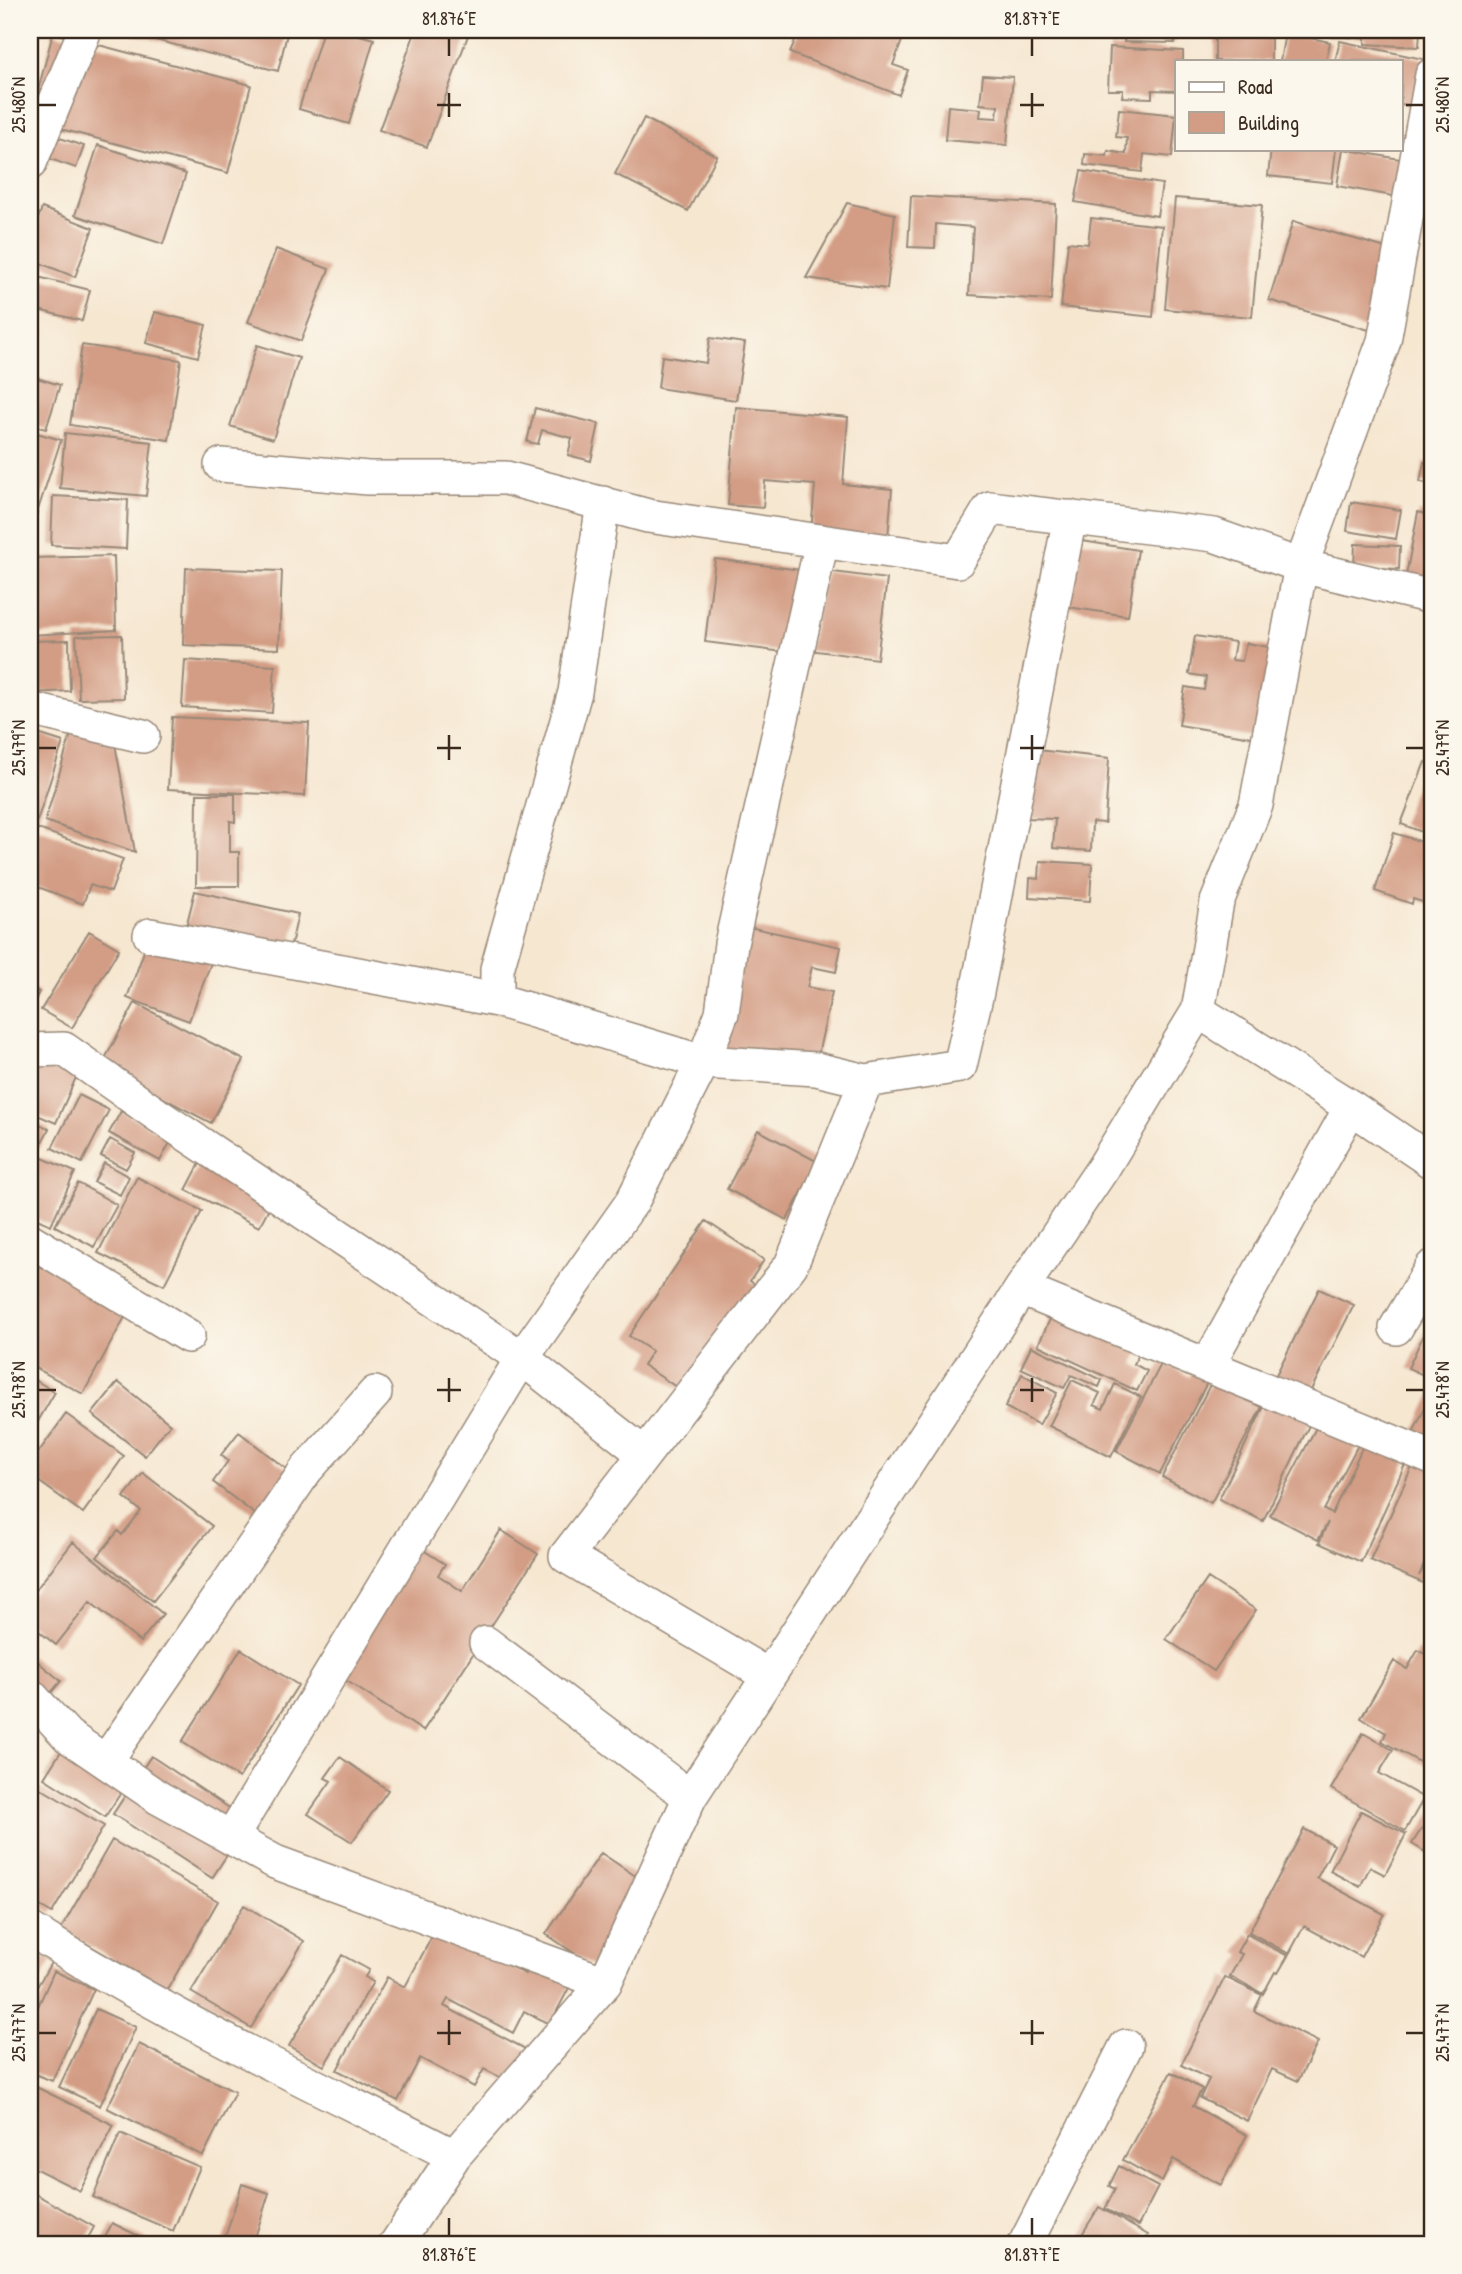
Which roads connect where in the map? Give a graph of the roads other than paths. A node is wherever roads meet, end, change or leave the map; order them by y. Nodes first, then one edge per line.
1 (85, 30) edge
2 (1432, 75) edge
3 (30, 163) edge
4 (222, 465) dead end
5 (603, 503) junction
6 (1070, 517) junction
7 (822, 541) junction
8 (1301, 566) junction
9 (1432, 597) edge
10 (30, 709) edge
11 (143, 736) dead end
12 (150, 935) dead end
13 (497, 1000) junction
14 (1198, 1011) junction
15 (30, 1050) edge
16 (703, 1062) junction
17 (866, 1081) junction
18 (1351, 1107) junction
19 (1432, 1162) edge
20 (30, 1240) edge
21 (1432, 1267) edge
22 (1021, 1289) junction
23 (1396, 1328) dead end
24 (188, 1336) dead end
25 (522, 1358) junction
26 (1207, 1366) junction
27 (375, 1393) dead end
28 (644, 1454) junction
29 (1432, 1458) edge
30 (486, 1643) dead end
31 (769, 1676) junction
32 (30, 1695) edge
33 (106, 1761) junction
34 (690, 1797) junction
35 (231, 1838) junction
36 (30, 1929) edge
37 (605, 1983) junction
38 (1126, 2046) dead end
39 (454, 2156) junction
40 (396, 2244) edge
41 (1025, 2244) edge

1 - 3 street
2 - 8 street
4 - 5 street
5 - 7 street
5 - 13 street
6 - 7 street
6 - 8 street
6 - 17 street
7 - 16 street
8 - 9 street
8 - 14 street
10 - 11 street
12 - 13 street
13 - 16 street
14 - 18 street
14 - 22 street
15 - 25 street
16 - 17 street
16 - 25 street
17 - 28 street
18 - 19 street
18 - 26 street
20 - 24 street
21 - 23 street
22 - 26 street
22 - 31 street
25 - 28 street
25 - 35 street
26 - 29 street
27 - 33 street
28 - 31 street
30 - 34 street
31 - 34 street
32 - 33 street
33 - 35 street
34 - 37 street
35 - 37 street
36 - 39 street
37 - 39 street
38 - 41 street
39 - 40 street

